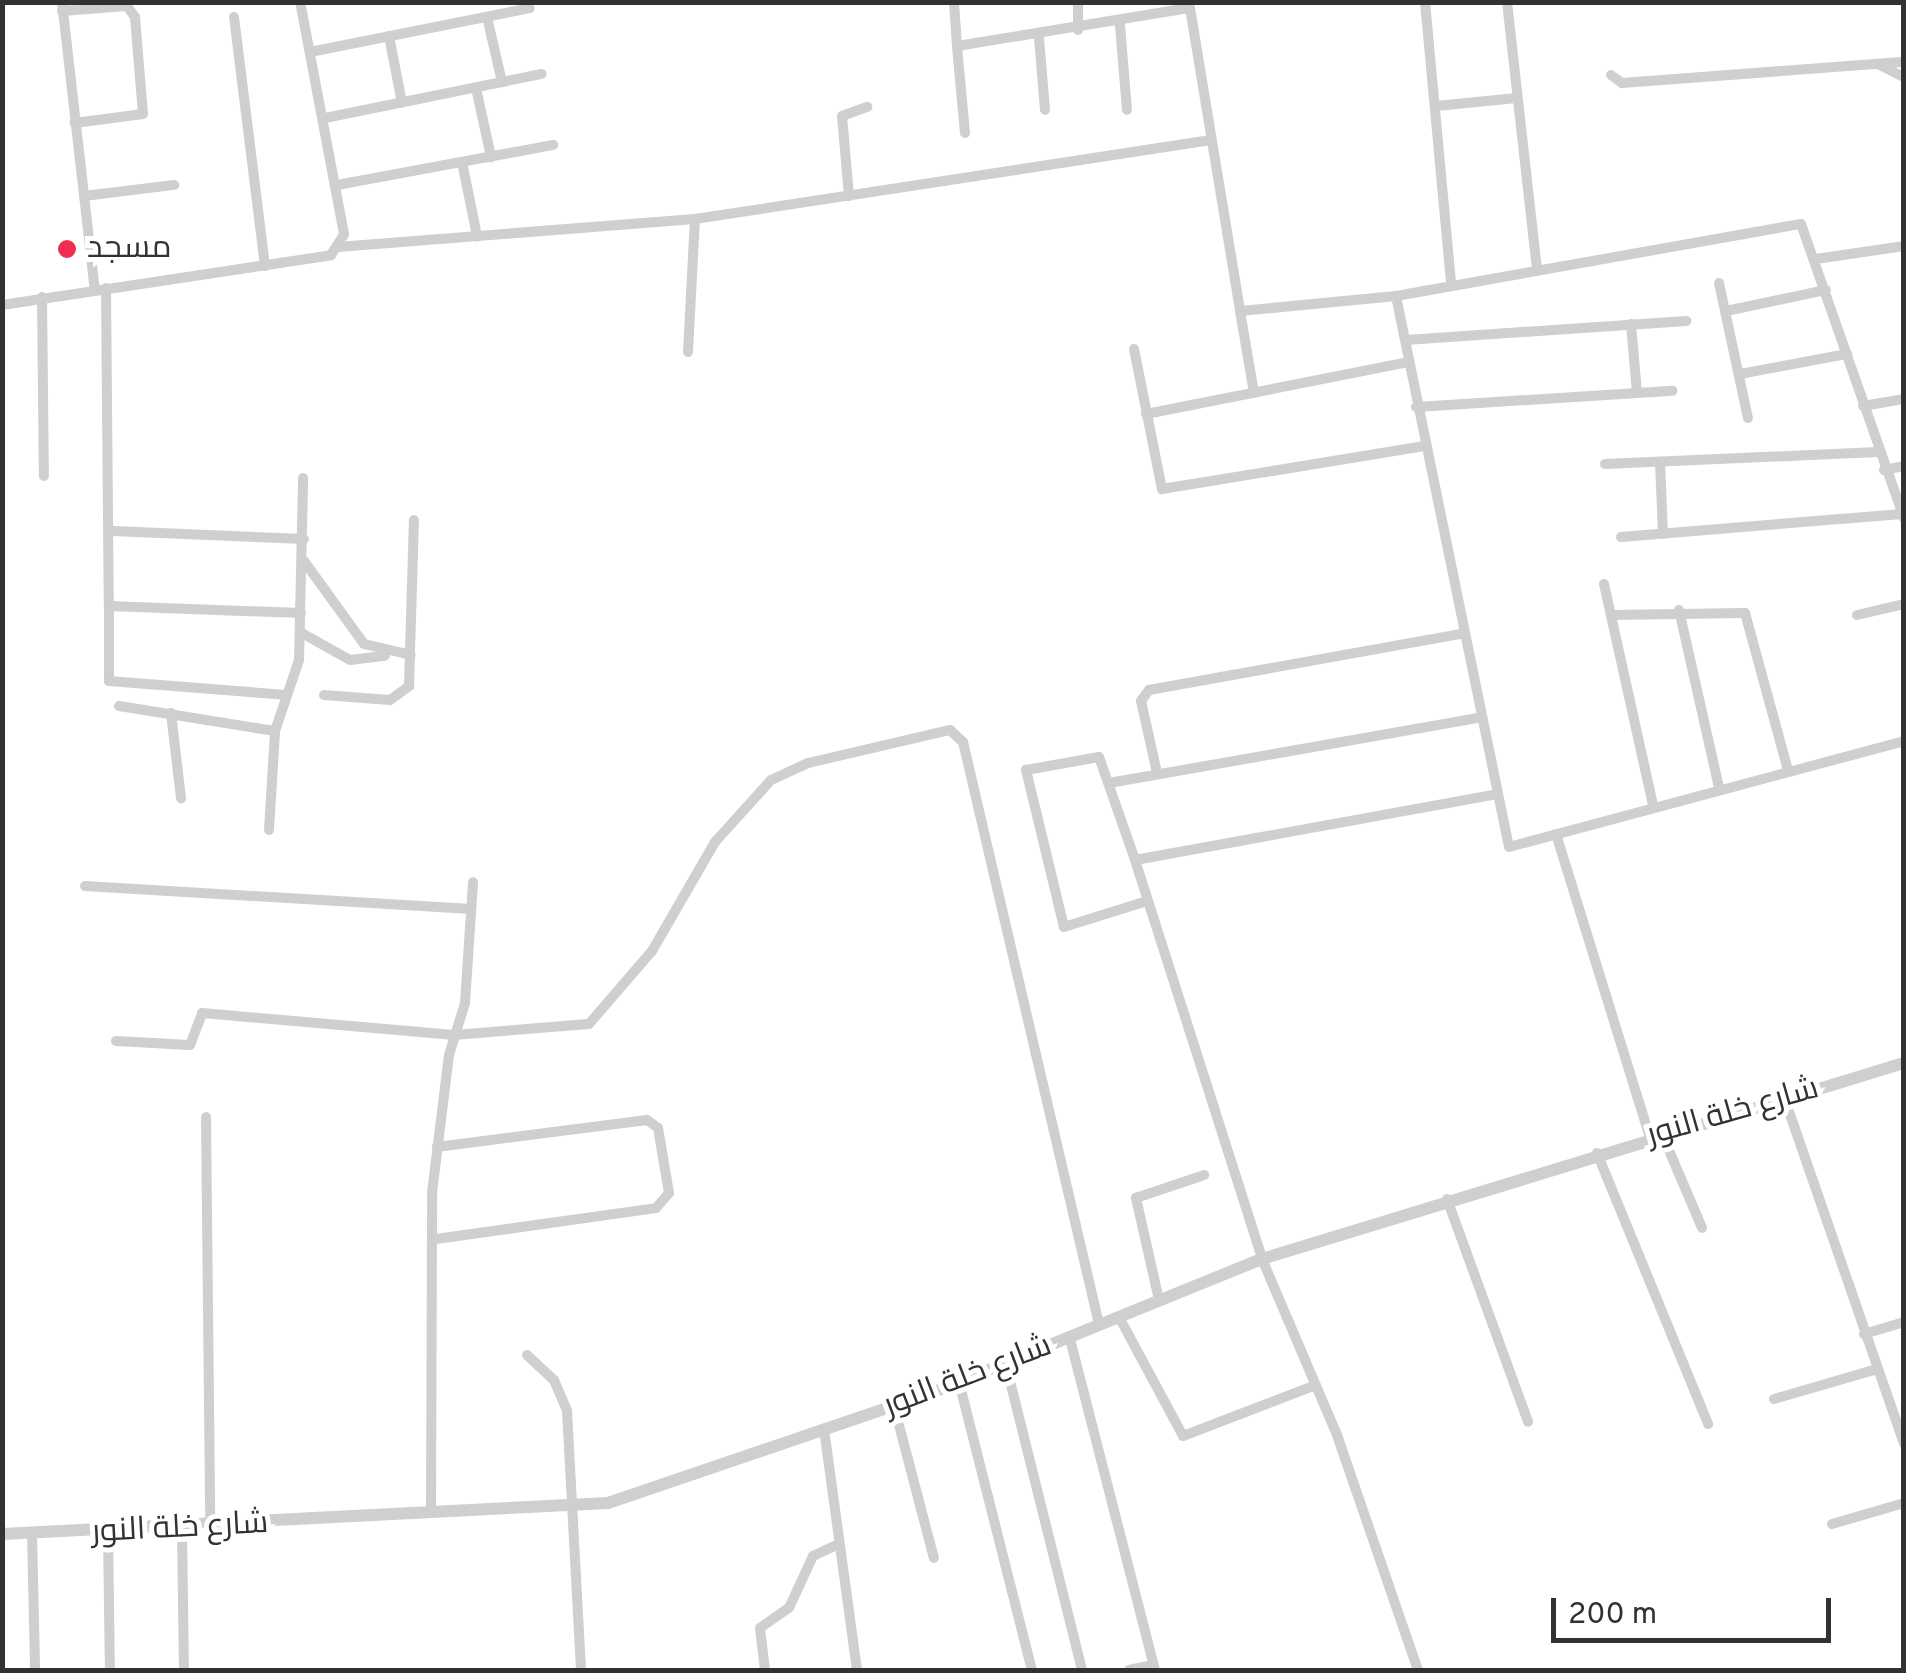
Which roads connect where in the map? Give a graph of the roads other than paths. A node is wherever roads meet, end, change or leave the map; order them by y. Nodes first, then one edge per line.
1 (300, 2) edge
2 (954, 2) edge
3 (1078, 2) edge
4 (1425, 2) edge
5 (1507, 2) edge
6 (1189, 5) edge
7 (62, 7) edge
8 (530, 8) dead end
9 (234, 17) dead end
10 (487, 17) junction
11 (1120, 25) junction
12 (1078, 30) junction
13 (389, 36) junction
14 (1039, 38) junction
15 (957, 46) junction
16 (310, 52) junction
17 (1904, 62) edge
18 (1878, 64) junction
19 (542, 74) dead end
20 (1610, 75) dead end
21 (1904, 77) edge
22 (502, 82) junction
23 (476, 88) junction
24 (1518, 98) junction
25 (402, 102) junction
26 (1436, 106) junction
27 (867, 107) dead end
28 (1045, 110) dead end
29 (1127, 110) dead end
30 (325, 118) junction
31 (74, 123) junction
32 (965, 133) dead end
33 (1211, 140) junction
34 (554, 145) dead end
35 (491, 157) junction
36 (462, 162) junction
37 (174, 185) dead end
38 (337, 185) junction
39 (84, 196) junction
40 (849, 196) junction
41 (695, 220) junction
42 (477, 236) junction
43 (1904, 246) edge
44 (338, 247) junction
45 (1816, 259) junction
46 (265, 266) junction
47 (1536, 270) junction
48 (1451, 283) junction
49 (1719, 283) dead end
50 (100, 289) junction
51 (1826, 290) junction
52 (1396, 296) junction
53 (42, 297) junction
54 (2, 305) edge
55 (1726, 311) junction
56 (1240, 312) junction
57 (1686, 321) dead end
58 (1632, 324) junction
59 (1406, 340) junction
60 (1134, 349) dead end
61 (688, 352) dead end
62 (1847, 354) junction
63 (1408, 362) junction
64 (1740, 374) junction
65 (1673, 391) dead end
66 (1637, 392) junction
67 (1254, 393) junction
68 (1904, 399) edge
69 (1863, 406) junction
70 (1416, 407) junction
71 (1146, 414) junction
72 (1748, 418) dead end
73 (1424, 446) junction
74 (1878, 452) junction
75 (1660, 462) junction
76 (1605, 464) dead end
77 (1904, 466) edge
78 (1884, 470) junction
79 (44, 476) dead end
80 (303, 478) dead end
81 (1903, 516) edge
82 (414, 520) dead end
83 (113, 531) junction
84 (1662, 534) junction
85 (1621, 537) dead end
86 (304, 539) junction
87 (303, 560) junction
88 (1604, 584) dead end
89 (1904, 604) edge
90 (109, 606) junction
91 (1678, 610) junction
92 (302, 613) junction
93 (1612, 615) junction
94 (1856, 615) dead end
95 (300, 632) junction
96 (1461, 634) junction
97 (411, 655) junction
98 (386, 656) junction
99 (324, 694) dead end
100 (285, 695) junction
101 (120, 706) dead end
102 (171, 713) junction
103 (1478, 718) junction
104 (276, 731) junction
105 (1904, 741) edge
106 (1788, 770) junction
107 (1158, 774) junction
108 (1109, 783) junction
109 (1719, 788) junction
110 (1492, 795) junction
111 (181, 798) dead end
112 (1654, 805) junction
113 (269, 830) dead end
114 (1556, 834) junction
115 (1135, 860) junction
116 (473, 882) dead end
117 (85, 886) dead end
118 (1147, 902) junction
119 (471, 909) junction
120 (454, 1035) junction
121 (116, 1041) dead end
122 (1904, 1063) edge
123 (1784, 1097) junction
124 (206, 1117) dead end
125 (1656, 1135) junction
126 (437, 1147) junction
127 (1596, 1152) junction
128 (1204, 1174) dead end
129 (1447, 1199) junction
130 (1702, 1228) dead end
131 (436, 1240) junction
132 (1262, 1259) junction
133 (1159, 1300) junction
134 (1119, 1316) junction
135 (1904, 1322) edge
136 (1099, 1324) junction
137 (1864, 1334) junction
138 (1070, 1339) junction
139 (527, 1355) dead end
140 (1006, 1365) junction
141 (1877, 1370) junction
142 (959, 1382) junction
143 (1316, 1385) junction
144 (1774, 1399) dead end
145 (894, 1406) junction
146 (1898, 1413) edge
147 (1528, 1422) dead end
148 (1708, 1424) dead end
149 (824, 1430) junction
150 (1904, 1444) edge
151 (1904, 1503) edge
152 (574, 1508) junction
153 (431, 1513) junction
154 (1832, 1524) dead end
155 (210, 1529) junction
156 (182, 1530) junction
157 (2, 1534) edge
158 (32, 1534) junction
159 (108, 1534) junction
160 (839, 1544) junction
161 (934, 1558) dead end
162 (1154, 1668) edge
163 (35, 1670) edge
164 (110, 1670) edge
165 (184, 1670) edge
166 (581, 1670) edge
167 (765, 1670) edge
168 (857, 1670) edge
169 (1032, 1670) edge
170 (1082, 1670) edge
171 (1129, 1670) edge
172 (1418, 1670) edge

1 - 16 street
2 - 15 street
3 - 12 street
4 - 26 street
5 - 24 street
6 - 11 street
6 - 33 street
7 - 31 street
7 - 31 street
8 - 10 street
9 - 46 street
10 - 13 street
10 - 22 street
11 - 12 street
11 - 29 street
12 - 14 street
13 - 16 street
13 - 25 street
14 - 15 street
14 - 28 street
15 - 32 street
16 - 30 street
17 - 18 street
18 - 20 street
18 - 21 street
19 - 22 street
22 - 23 street
23 - 25 street
23 - 35 street
24 - 26 street
24 - 47 street
25 - 30 street
26 - 48 street
27 - 40 street
30 - 38 street
31 - 39 street
33 - 40 street
33 - 56 street
34 - 35 street
35 - 36 street
36 - 38 street
36 - 42 street
37 - 39 street
38 - 44 street
39 - 50 street
40 - 41 street
41 - 42 street
41 - 61 street
42 - 44 street
43 - 45 street
44 - 46 street
45 - 47 street
45 - 51 street
46 - 50 street
47 - 48 street
48 - 52 street
49 - 55 street
50 - 53 street
50 - 83 street
51 - 55 street
51 - 62 street
52 - 56 street
52 - 59 street
53 - 54 street
53 - 79 street
55 - 64 street
56 - 67 street
57 - 58 street
58 - 59 street
58 - 66 street
59 - 63 street
60 - 71 street
62 - 64 street
62 - 69 street
63 - 67 street
63 - 70 street
64 - 72 street
65 - 66 street
66 - 70 street
67 - 71 street
68 - 69 street
69 - 74 street
70 - 73 street
71 - 73 street
73 - 96 street
74 - 75 street
74 - 78 street
75 - 76 street
75 - 84 street
77 - 78 street
78 - 81 street
80 - 86 street
81 - 84 street
82 - 97 street
83 - 86 street
83 - 90 street
84 - 85 street
86 - 87 street
87 - 92 street
87 - 98 street
88 - 93 street
89 - 94 street
90 - 92 street
90 - 100 street
91 - 93 street
91 - 106 street
91 - 109 street
92 - 95 street
93 - 112 street
95 - 98 street
95 - 100 street
96 - 103 street
96 - 107 street
97 - 98 street
97 - 99 street
100 - 104 street
101 - 102 street
102 - 104 street
102 - 111 street
103 - 107 street
103 - 110 street
104 - 113 street
105 - 106 street
106 - 109 street
107 - 108 street
108 - 115 street
108 - 118 street
109 - 112 street
110 - 114 street
110 - 115 street
112 - 114 street
114 - 125 street
115 - 118 street
116 - 119 street
117 - 119 street
118 - 132 street
119 - 120 street
120 - 121 street
120 - 126 street
120 - 136 street
122 - 123 street, شارع خلة النور
123 - 125 street, شارع خلة النور
123 - 137 street
124 - 155 street
125 - 127 street, شارع خلة النور
125 - 130 street
126 - 131 street
126 - 131 street
127 - 129 street, شارع خلة النور
127 - 148 street
128 - 133 street
129 - 132 street, شارع خلة النور
129 - 147 street
131 - 153 street
132 - 133 street, شارع خلة النور
132 - 143 street
133 - 134 street, شارع خلة النور
134 - 136 street, شارع خلة النور
134 - 143 street
135 - 137 street
136 - 138 street, شارع خلة النور
137 - 141 street
138 - 140 street, شارع خلة النور
138 - 162 street
139 - 152 street
140 - 142 street, شارع خلة النور
140 - 170 street
141 - 144 street
141 - 146 street
142 - 145 street, شارع خلة النور
142 - 169 street
143 - 172 street
145 - 149 street, شارع خلة النور
145 - 161 street
146 - 150 street
149 - 152 street, شارع خلة النور
149 - 160 street
151 - 154 street
152 - 153 street, شارع خلة النور
152 - 166 street
153 - 155 street, شارع خلة النور
155 - 156 street, شارع خلة النور
156 - 159 street, شارع خلة النور
156 - 165 street
157 - 158 street, شارع خلة النور
158 - 159 street, شارع خلة النور
158 - 163 street
159 - 164 street
160 - 167 street
160 - 168 street
162 - 171 street

